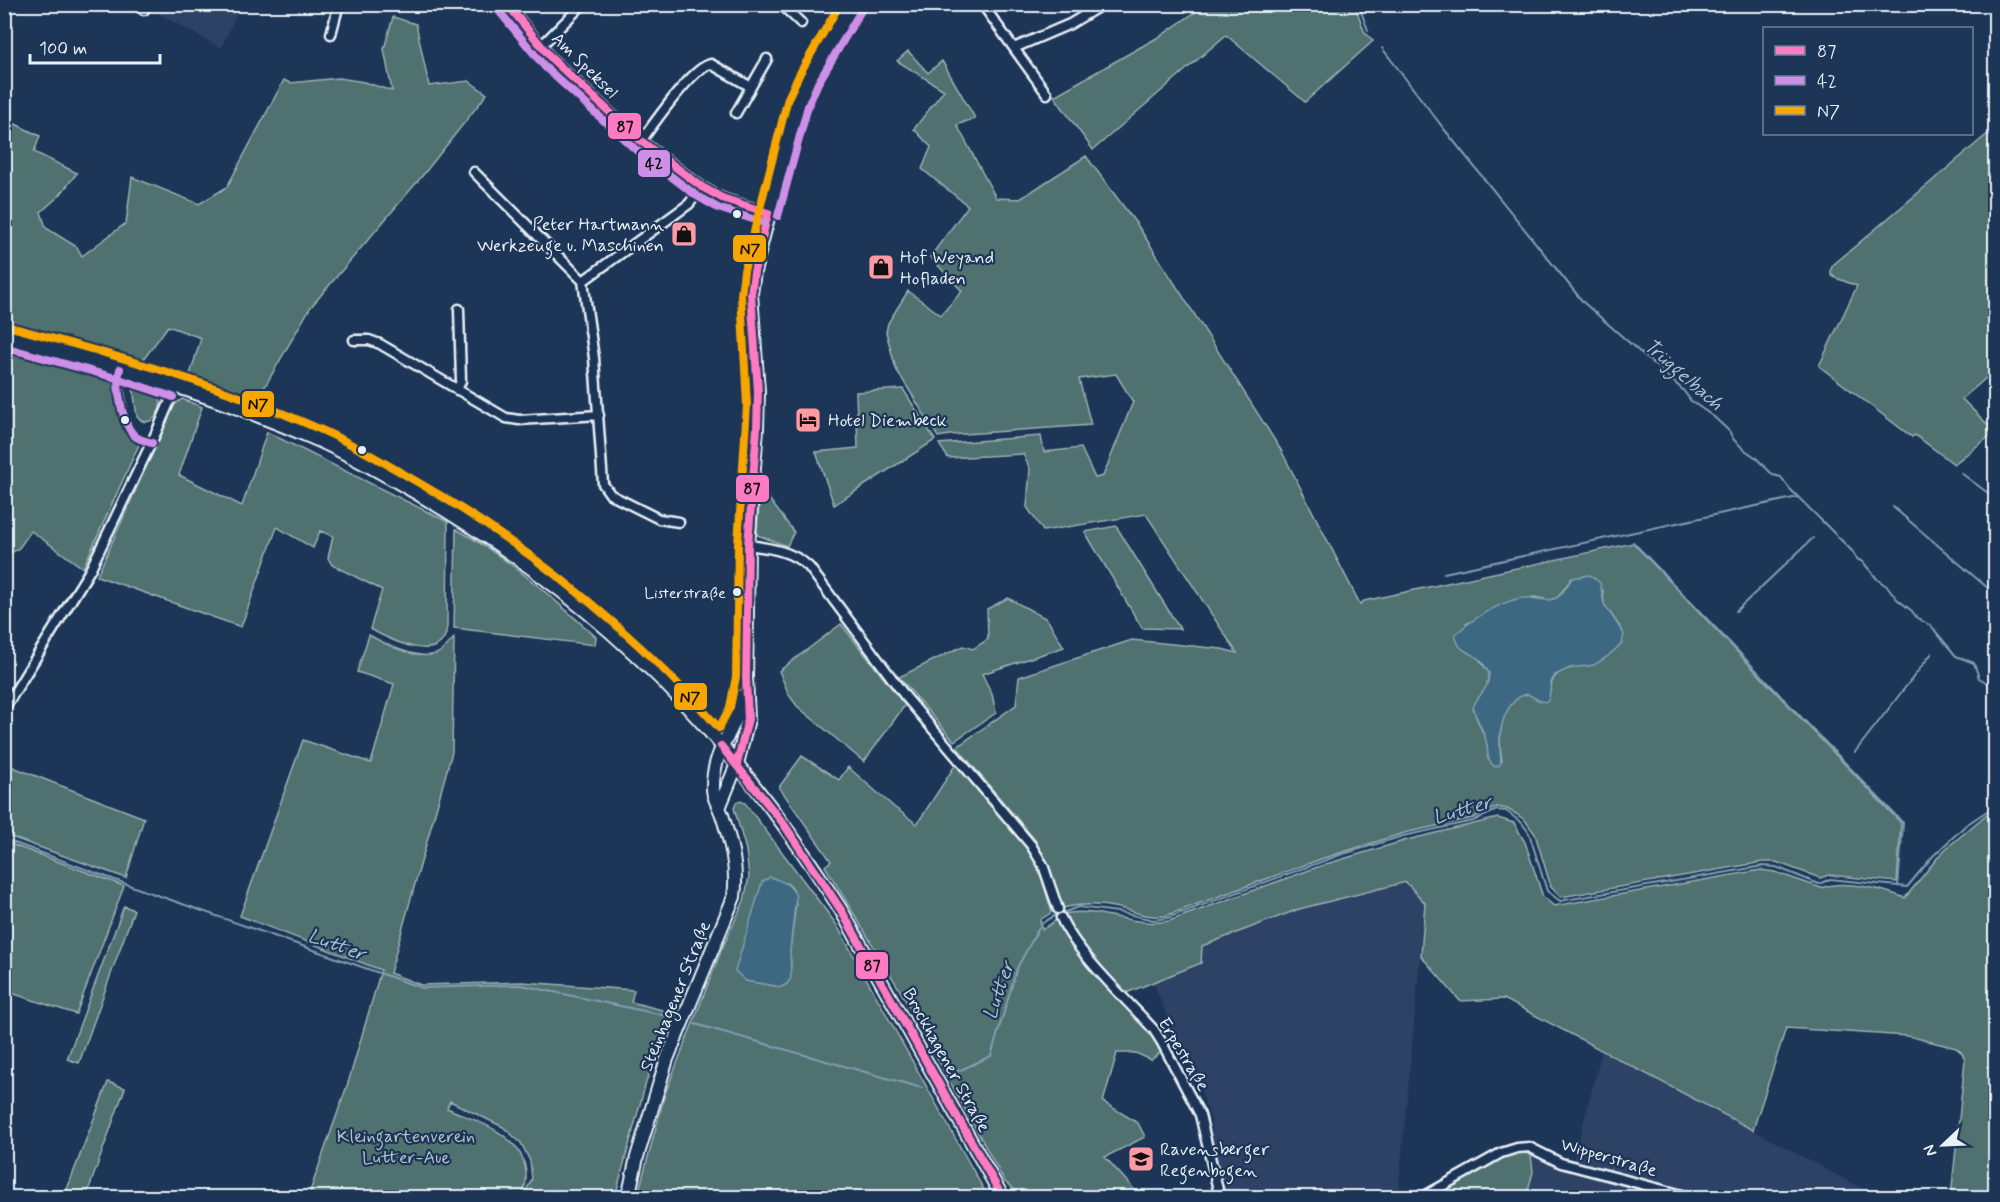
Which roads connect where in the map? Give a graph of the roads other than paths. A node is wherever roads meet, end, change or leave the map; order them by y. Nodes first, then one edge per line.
1 (135, 4) edge
2 (339, 4) edge
3 (507, 4) edge
4 (583, 4) edge
5 (781, 4) edge
6 (854, 4) edge
7 (982, 4) edge
8 (1102, 4) edge
9 (144, 10) dead end
10 (801, 23) dead end
11 (331, 34) dead end
12 (541, 46) junction
13 (1014, 48) junction
14 (767, 59) dead end
15 (751, 87) junction
16 (1047, 94) dead end
17 (1995, 109) edge
18 (736, 113) dead end
19 (1995, 131) edge
20 (641, 141) junction
21 (474, 172) dead end
22 (702, 187) junction
23 (768, 213) junction
24 (583, 281) junction
25 (459, 309) dead end
26 (4, 336) edge
27 (354, 340) dead end
28 (176, 387) junction
29 (457, 390) junction
30 (599, 415) junction
31 (679, 522) dead end
32 (748, 545) junction
33 (746, 678) junction
34 (5, 706) edge
35 (721, 746) junction
36 (737, 764) junction
37 (719, 808) junction
38 (1058, 909) dead end
39 (1061, 918) dead end
40 (628, 1197) edge
41 (1003, 1197) edge
42 (1220, 1197) edge
43 (1421, 1197) edge
44 (1694, 1197) edge

1 - 9 street
2 - 11 street
3 - 12 street, Am Speksel
4 - 12 street
5 - 10 street
6 - 23 main road, Steinhagener Straße
7 - 13 street
8 - 13 street
12 - 20 street, Am Speksel
13 - 16 street
14 - 15 street
15 - 18 street
15 - 20 street
17 - 19 street
20 - 22 street, Am Speksel
21 - 24 street
22 - 23 street, Am Speksel
22 - 24 street
23 - 32 main road, Steinhagener Straße
24 - 30 street
25 - 29 street
26 - 28 main road, Brockhagener Straße
27 - 29 street
28 - 34 street
28 - 35 main road, Brockhagener Straße
29 - 30 street
30 - 31 street
32 - 33 main road, Steinhagener Straße
32 - 38 street
33 - 35 main road, Steinhagener Straße
33 - 36 main road, Steinhagener Straße
35 - 36 main road, Brockhagener Straße
35 - 37 main road, Steinhagener Straße
36 - 37 main road, Steinhagener Straße
36 - 41 main road, Brockhagener Straße
37 - 40 main road, Steinhagener Straße
39 - 42 street, Erpestraße
43 - 44 street, Wipperstraße

